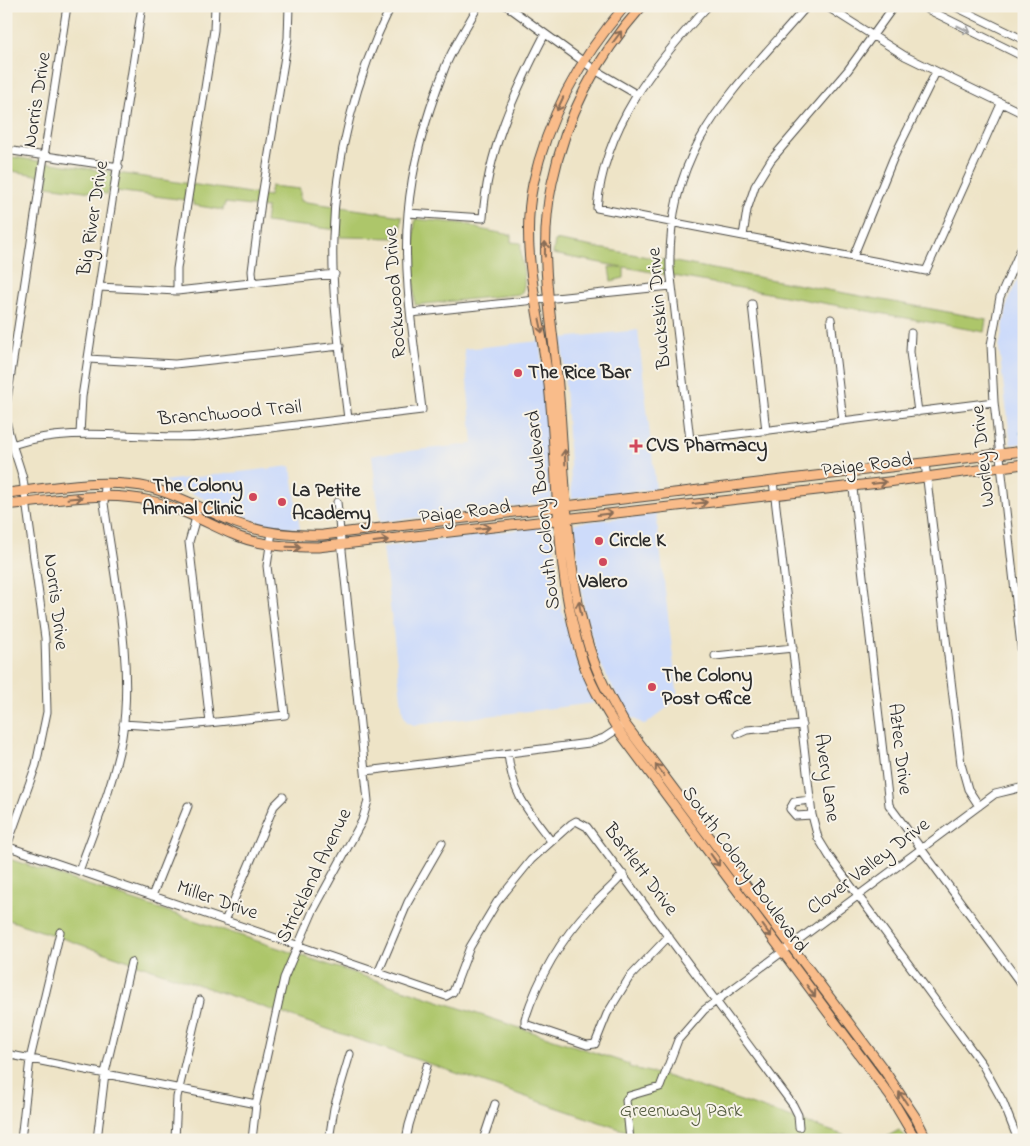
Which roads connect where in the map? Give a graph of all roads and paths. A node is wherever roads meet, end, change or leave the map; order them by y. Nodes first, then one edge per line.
1 (67, 6) edge
2 (142, 6) edge
3 (215, 6) edge
4 (289, 6) edge
5 (390, 6) edge
6 (478, 6) edge
7 (507, 6) edge
8 (625, 6) edge
9 (642, 6) edge
10 (708, 6) edge
11 (807, 6) edge
12 (826, 6) edge
13 (894, 6) edge
14 (922, 6) edge
15 (954, 6) edge
16 (545, 34) junction
17 (873, 37) junction
18 (1024, 40) edge
19 (1024, 57) edge
20 (582, 61) junction
21 (595, 70) junction
22 (936, 72) junction
23 (636, 94) junction
24 (1001, 104) junction
25 (1024, 114) edge
26 (6, 150) edge
27 (45, 156) junction
28 (118, 167) junction
29 (408, 213) junction
30 (671, 223) junction
31 (743, 236) junction
32 (1024, 242) edge
33 (853, 256) junction
34 (334, 274) junction
35 (253, 282) junction
36 (671, 286) junction
37 (99, 287) junction
38 (177, 290) junction
39 (548, 298) junction
40 (535, 299) junction
41 (752, 304) dead end
42 (411, 313) junction
43 (831, 319) dead end
44 (911, 333) dead end
45 (340, 346) junction
46 (88, 359) junction
47 (553, 383) junction
48 (994, 402) junction
49 (6, 406) edge
50 (422, 410) joint
51 (918, 412) junction
52 (6, 418) edge
53 (348, 419) junction
54 (843, 421) junction
55 (563, 431) junction
56 (766, 431) junction
57 (80, 434) junction
58 (553, 439) junction
59 (12, 445) junction
60 (1024, 450) edge
61 (1000, 454) junction
62 (925, 463) junction
63 (1024, 464) edge
64 (1001, 466) junction
65 (851, 471) junction
66 (927, 476) junction
67 (773, 481) junction
68 (105, 484) junction
69 (853, 486) junction
70 (24, 491) junction
71 (6, 493) edge
72 (775, 494) junction
73 (104, 496) junction
74 (648, 496) junction
75 (337, 502) dead end
76 (26, 503) junction
77 (6, 505) edge
78 (567, 506) junction
79 (202, 507) junction
80 (557, 507) junction
81 (652, 509) junction
82 (196, 516) junction
83 (568, 518) junction
84 (452, 519) junction
85 (558, 519) junction
86 (272, 532) junction
87 (453, 532) junction
88 (339, 533) junction
89 (270, 544) junction
90 (340, 546) junction
91 (581, 636) junction
92 (794, 648) junction
93 (714, 656) dead end
94 (598, 673) junction
95 (1024, 673) edge
96 (592, 684) junction
97 (210, 723) junction
98 (123, 724) junction
99 (802, 725) junction
100 (622, 727) junction
101 (738, 734) dead end
102 (508, 754) junction
103 (366, 771) junction
104 (1024, 787) edge
105 (283, 797) dead end
106 (810, 800) junction
107 (188, 806) dead end
108 (978, 806) junction
109 (812, 815) junction
110 (690, 818) junction
111 (551, 841) junction
112 (442, 843) dead end
113 (7, 846) edge
114 (920, 850) junction
115 (80, 871) junction
116 (623, 874) junction
117 (152, 896) junction
118 (859, 896) junction
119 (225, 921) junction
120 (60, 932) dead end
121 (669, 936) junction
122 (297, 945) junction
123 (790, 946) junction
124 (782, 952) junction
125 (131, 962) dead end
126 (378, 973) junction
127 (1024, 988) edge
128 (446, 996) joint
129 (200, 1000) dead end
130 (716, 1001) junction
131 (6, 1054) edge
132 (350, 1054) dead end
133 (30, 1059) junction
134 (427, 1066) dead end
135 (105, 1073) junction
136 (180, 1088) junction
137 (256, 1104) junction
138 (495, 1104) dead end
139 (799, 1127) dead end
140 (21, 1140) edge
141 (97, 1140) edge
142 (175, 1140) edge
143 (252, 1140) edge
144 (329, 1140) edge
145 (406, 1140) edge
146 (483, 1140) edge
147 (630, 1140) edge
148 (916, 1140) edge
149 (927, 1140) edge
150 (1018, 1140) edge

1 - 27 street, Norris Drive
2 - 28 street, Big River Drive
3 - 38 street
4 - 35 street
5 - 34 street
6 - 29 street, Rockwood Drive
7 - 16 street
8 - 20 main road, South Colony Boulevard
21 -> 9 main road, South Colony Boulevard
10 - 23 street
11 - 30 street, Buckskin Drive
12 - 17 street
13 - 17 street
14 -> 19 street
15 - 18 street
16 - 20 street
16 - 29 street
17 - 22 street
17 - 31 street
20 - 21 street
20 -> 40 main road, South Colony Boulevard
21 - 23 street
39 -> 21 main road, South Colony Boulevard
22 - 24 street
22 - 33 street
23 - 30 street
24 - 25 street
24 - 33 street
26 - 27 street
27 - 28 street
27 - 49 street, Norris Drive
28 - 37 street, Big River Drive
29 - 42 street, Rockwood Drive
30 - 31 street
30 - 36 street, Buckskin Drive
31 - 33 street
32 - 48 street, Worley Drive
34 - 35 street
34 - 45 street
35 - 38 street
36 - 39 street
36 - 56 street, Buckskin Drive
37 - 38 street
37 - 46 street, Big River Drive
39 - 40 street
39 - 47 main road, South Colony Boulevard
40 - 42 street
40 -> 47 main road, South Colony Boulevard
41 - 56 street
42 - 50 street, Rockwood Drive
43 - 54 street
44 - 51 street
45 - 46 street
45 - 53 street
46 - 57 street, Big River Drive
47 - 55 main road, South Colony Boulevard
47 - 58 main road, South Colony Boulevard
48 - 51 street
48 - 61 street, Worley Drive
50 - 53 street, Branchwood Trail
51 - 54 street
52 - 59 street, Norris Drive
53 - 57 street, Branchwood Trail
54 - 56 street
55 - 58 main road
78 -> 55 main road, South Colony Boulevard
57 - 59 street, Branchwood Trail
58 - 80 main road, South Colony Boulevard
59 - 70 street, Norris Drive
60 - 61 main road, Paige Road
61 - 62 main road, Paige Road
61 - 64 street, Worley Drive
62 - 65 main road, Paige Road
62 - 66 street
63 - 64 main road, Paige Road
64 - 66 main road, Paige Road
64 - 95 street, Worley Drive
65 - 67 main road, Paige Road
65 - 69 street, Aztec Drive
69 -> 66 main road, Paige Road
66 - 108 street
67 - 72 street, Avery Lane
67 - 74 main road, Paige Road
68 - 70 main road, Paige Road
68 - 73 street
68 - 79 main road, Paige Road
69 - 72 main road, Paige Road
69 - 114 street, Aztec Drive
70 - 71 main road, Paige Road
70 - 76 street, Norris Drive
81 -> 72 main road, Paige Road
72 - 92 street, Avery Lane
76 -> 73 main road, Paige Road
73 - 82 main road, Paige Road
73 - 98 street
74 - 78 main road, Paige Road
74 - 81 main road
75 - 88 street, Strickland Avenue
76 - 77 main road, Paige Road
76 - 113 street, Norris Drive
78 - 80 main road, Paige Road
78 - 83 main road, South Colony Boulevard
79 - 82 street
79 - 86 main road, Paige Road
80 - 84 main road, Paige Road
80 - 85 main road, South Colony Boulevard
83 -> 81 main road, Paige Road
82 - 89 main road, Paige Road
82 - 97 street
83 - 85 main road, Paige Road
91 -> 83 main road, South Colony Boulevard
84 - 87 main road
84 - 88 main road, Paige Road
87 -> 85 main road, Paige Road
85 - 91 main road, South Colony Boulevard
86 - 88 main road, Paige Road
86 - 89 street
90 -> 87 main road, Paige Road
88 - 90 street, Strickland Avenue
89 -> 90 main road, Paige Road
89 - 97 street
90 - 103 street, Strickland Avenue
91 - 94 main road, South Colony Boulevard
91 - 96 main road, South Colony Boulevard
92 - 93 street
92 - 99 street, Avery Lane
94 - 96 main road
94 - 100 main road, South Colony Boulevard
96 - 100 main road, South Colony Boulevard
97 - 98 street
98 - 115 street
99 - 101 street
99 - 106 street, Avery Lane
100 - 102 street
100 - 110 main road, South Colony Boulevard
102 - 103 street
102 - 111 street
103 - 122 street, Strickland Avenue
104 - 108 street, Clover Valley Drive
105 - 119 street
106 - 109 street, Avery Lane
106 - 109 street
107 - 117 street
108 - 114 street, Clover Valley Drive
109 - 118 street, Avery Lane
110 - 123 main road, South Colony Boulevard
110 -> 124 main road, South Colony Boulevard
111 - 116 street, Bartlett Drive
111 - 128 street, Bartlett Drive
112 - 126 street
113 - 115 street, Miller Drive
114 - 118 street, Clover Valley Drive
114 - 127 street, Aztec Drive
115 - 117 street, Miller Drive
116 - 121 street, Bartlett Drive
116 - 121 street
117 - 119 street, Miller Drive
118 - 123 street, Clover Valley Drive
118 - 150 street, Avery Lane
119 - 122 street, Miller Drive
120 - 133 street
121 - 130 street, Bartlett Drive
122 - 126 street, Miller Drive
122 - 137 street, Strickland Avenue
123 - 124 street, Clover Valley Drive
149 -> 123 main road, South Colony Boulevard
124 - 130 street, Clover Valley Drive
124 -> 148 main road, South Colony Boulevard
125 - 135 street
126 - 128 street, Miller Drive
129 - 136 street
130 - 139 street, Bartlett Drive
130 - 147 street, Clover Valley Drive
131 - 133 street
132 - 144 street
133 - 135 street
133 - 140 street
134 - 145 street
135 - 136 street
135 - 141 street
136 - 137 street
136 - 142 street
137 - 143 street, Strickland Avenue
138 - 146 street

